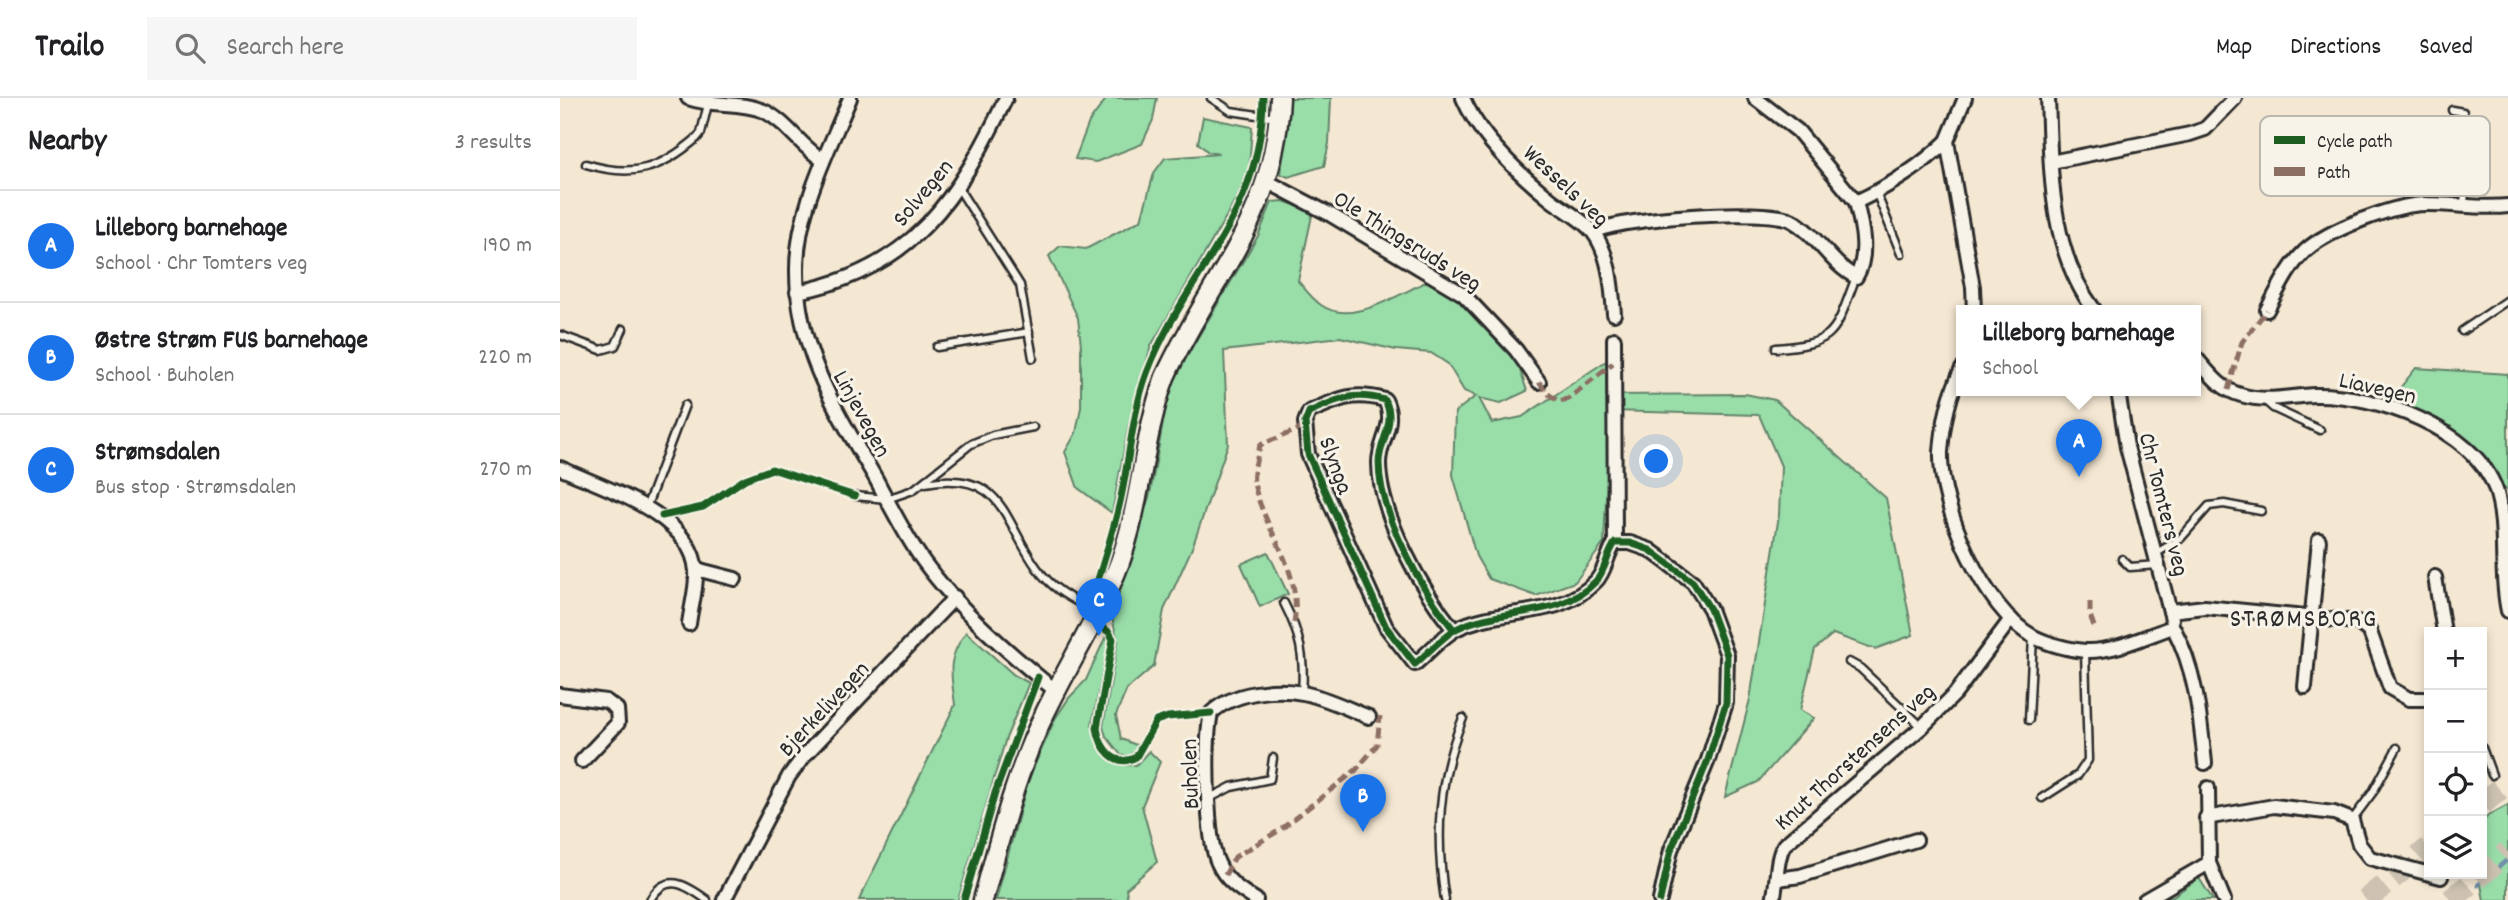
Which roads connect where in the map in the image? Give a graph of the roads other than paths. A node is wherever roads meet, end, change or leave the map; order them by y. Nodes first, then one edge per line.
1 (688, 98) edge
2 (850, 98) edge
3 (1006, 98) edge
4 (1211, 98) edge
5 (1280, 98) edge
6 (1463, 98) edge
7 (1755, 98) edge
8 (1965, 98) edge
9 (2048, 98) edge
10 (2235, 98) edge
11 (708, 104) junction
12 (2452, 110) dead end
13 (2464, 116) edge
14 (1279, 119) junction
15 (1947, 141) junction
16 (823, 160) junction
17 (2051, 162) junction
18 (586, 164) dead end
19 (1268, 182) junction
20 (964, 186) junction
21 (1876, 192) junction
22 (2465, 196) edge
23 (1856, 202) junction
24 (2508, 206) edge
25 (2464, 207) junction
26 (1593, 232) junction
27 (1901, 254) dead end
28 (1856, 277) junction
29 (797, 292) junction
30 (2508, 300) edge
31 (1974, 305) edge
32 (2092, 305) edge
33 (2267, 310) dead end
34 (1614, 314) dead end
35 (623, 329) dead end
36 (2462, 331) dead end
37 (1029, 332) junction
38 (560, 335) edge
39 (1614, 339) dead end
40 (937, 347) dead end
41 (1776, 348) dead end
42 (1033, 358) dead end
43 (2201, 363) edge
44 (1539, 382) dead end
45 (1956, 385) edge
46 (2119, 396) edge
47 (2264, 400) junction
48 (685, 405) dead end
49 (1033, 427) dead end
50 (2320, 430) dead end
51 (560, 468) edge
52 (925, 483) junction
53 (855, 496) dead end
54 (887, 499) junction
55 (646, 508) junction
56 (2261, 511) dead end
57 (2319, 540) dead end
58 (1615, 543) junction
59 (2122, 559) dead end
60 (2156, 559) junction
61 (696, 569) junction
62 (2435, 577) dead end
63 (735, 579) dead end
64 (955, 597) junction
65 (1284, 603) dead end
66 (1099, 611) junction
67 (2170, 611) junction
68 (2508, 611) edge
69 (2312, 618) junction
70 (2011, 619) junction
71 (689, 624) dead end
72 (2173, 627) junction
73 (2443, 627) edge
74 (1454, 630) junction
75 (2033, 636) junction
76 (2085, 651) junction
77 (1849, 662) dead end
78 (2305, 687) dead end
79 (1056, 691) junction
80 (1302, 692) junction
81 (560, 695) edge
82 (2424, 699) edge
83 (1369, 717) dead end
84 (1463, 718) dead end
85 (2029, 720) dead end
86 (1922, 727) junction
87 (2397, 748) dead end
88 (2484, 753) edge
89 (1273, 758) dead end
90 (582, 761) dead end
91 (2205, 763) dead end
92 (2492, 775) dead end
93 (2208, 788) dead end
94 (1210, 798) junction
95 (2042, 798) dead end
96 (2206, 818) junction
97 (2352, 820) junction
98 (1916, 840) dead end
99 (2208, 863) junction
100 (2424, 872) edge
101 (1778, 879) junction
102 (650, 900) edge
103 (707, 900) edge
104 (724, 900) edge
105 (983, 900) edge
106 (1256, 900) edge
107 (1445, 900) edge
108 (1660, 900) edge
109 (1773, 900) edge
110 (2145, 900) edge
111 (2224, 900) edge

1 - 11 street
2 - 16 street, Linjevegen
3 - 20 street, Solvegen
4 - 14 lane
5 - 14 main road
6 - 26 street, Wessels veg
7 - 23 street
8 - 15 street
9 - 17 street
10 - 17 street
11 - 16 street
11 - 18 lane
12 - 13 lane
14 - 19 main road
15 - 21 street
15 - 31 street
16 - 29 street, Linjevegen
17 - 32 street
19 - 44 street, Ole Thingsruds veg
19 - 66 main road
20 - 29 street, Solvegen
20 - 37 lane
21 - 23 street
21 - 27 lane
22 - 25 lane
23 - 28 street
24 - 25 street
25 - 33 street
26 - 28 street
26 - 34 street, Wessels veg
28 - 41 lane
29 - 54 street, Linjevegen
30 - 36 lane
35 - 38 lane
37 - 40 lane
37 - 42 lane
39 - 58 street, Slynga
43 - 47 street, Liavegen
45 - 70 street
46 - 60 street, Chr Tomters veg
47 - 50 lane
47 - 68 street, Liavegen
48 - 55 lane
49 - 52 lane
51 - 55 street
52 - 54 lane
52 - 66 lane
53 - 54 lane
54 - 64 street, Linjevegen
55 - 61 street
56 - 60 lane
57 - 69 street
58 - 74 street, Slynga
58 - 108 street
59 - 60 lane
60 - 67 street, Chr Tomters veg
61 - 63 street
61 - 71 street
62 - 73 street
64 - 79 street, Linjevegen
64 - 104 street, Bjerkelivegen
65 - 80 lane
66 - 79 main road
67 - 69 street
67 - 72 street, Chr Tomters veg
69 - 78 street
69 - 82 street
70 - 75 street
70 - 86 street, Knut Thorstensens veg
72 - 76 street
72 - 91 street, Chr Tomters veg
74 - 74 street, Slynga
75 - 76 street
75 - 85 lane
76 - 95 lane
77 - 86 lane
79 - 105 main road
80 - 83 street, Buholen
80 - 94 street, Buholen
81 - 90 street
84 - 107 lane
86 - 101 street, Knut Thorstensens veg
87 - 97 lane
88 - 92 lane
89 - 94 lane
93 - 96 street
94 - 106 street, Buholen
96 - 97 street
96 - 99 street
97 - 100 street
98 - 101 street
99 - 110 street
99 - 111 street
101 - 109 street, Knut Thorstensens veg
102 - 103 lane

